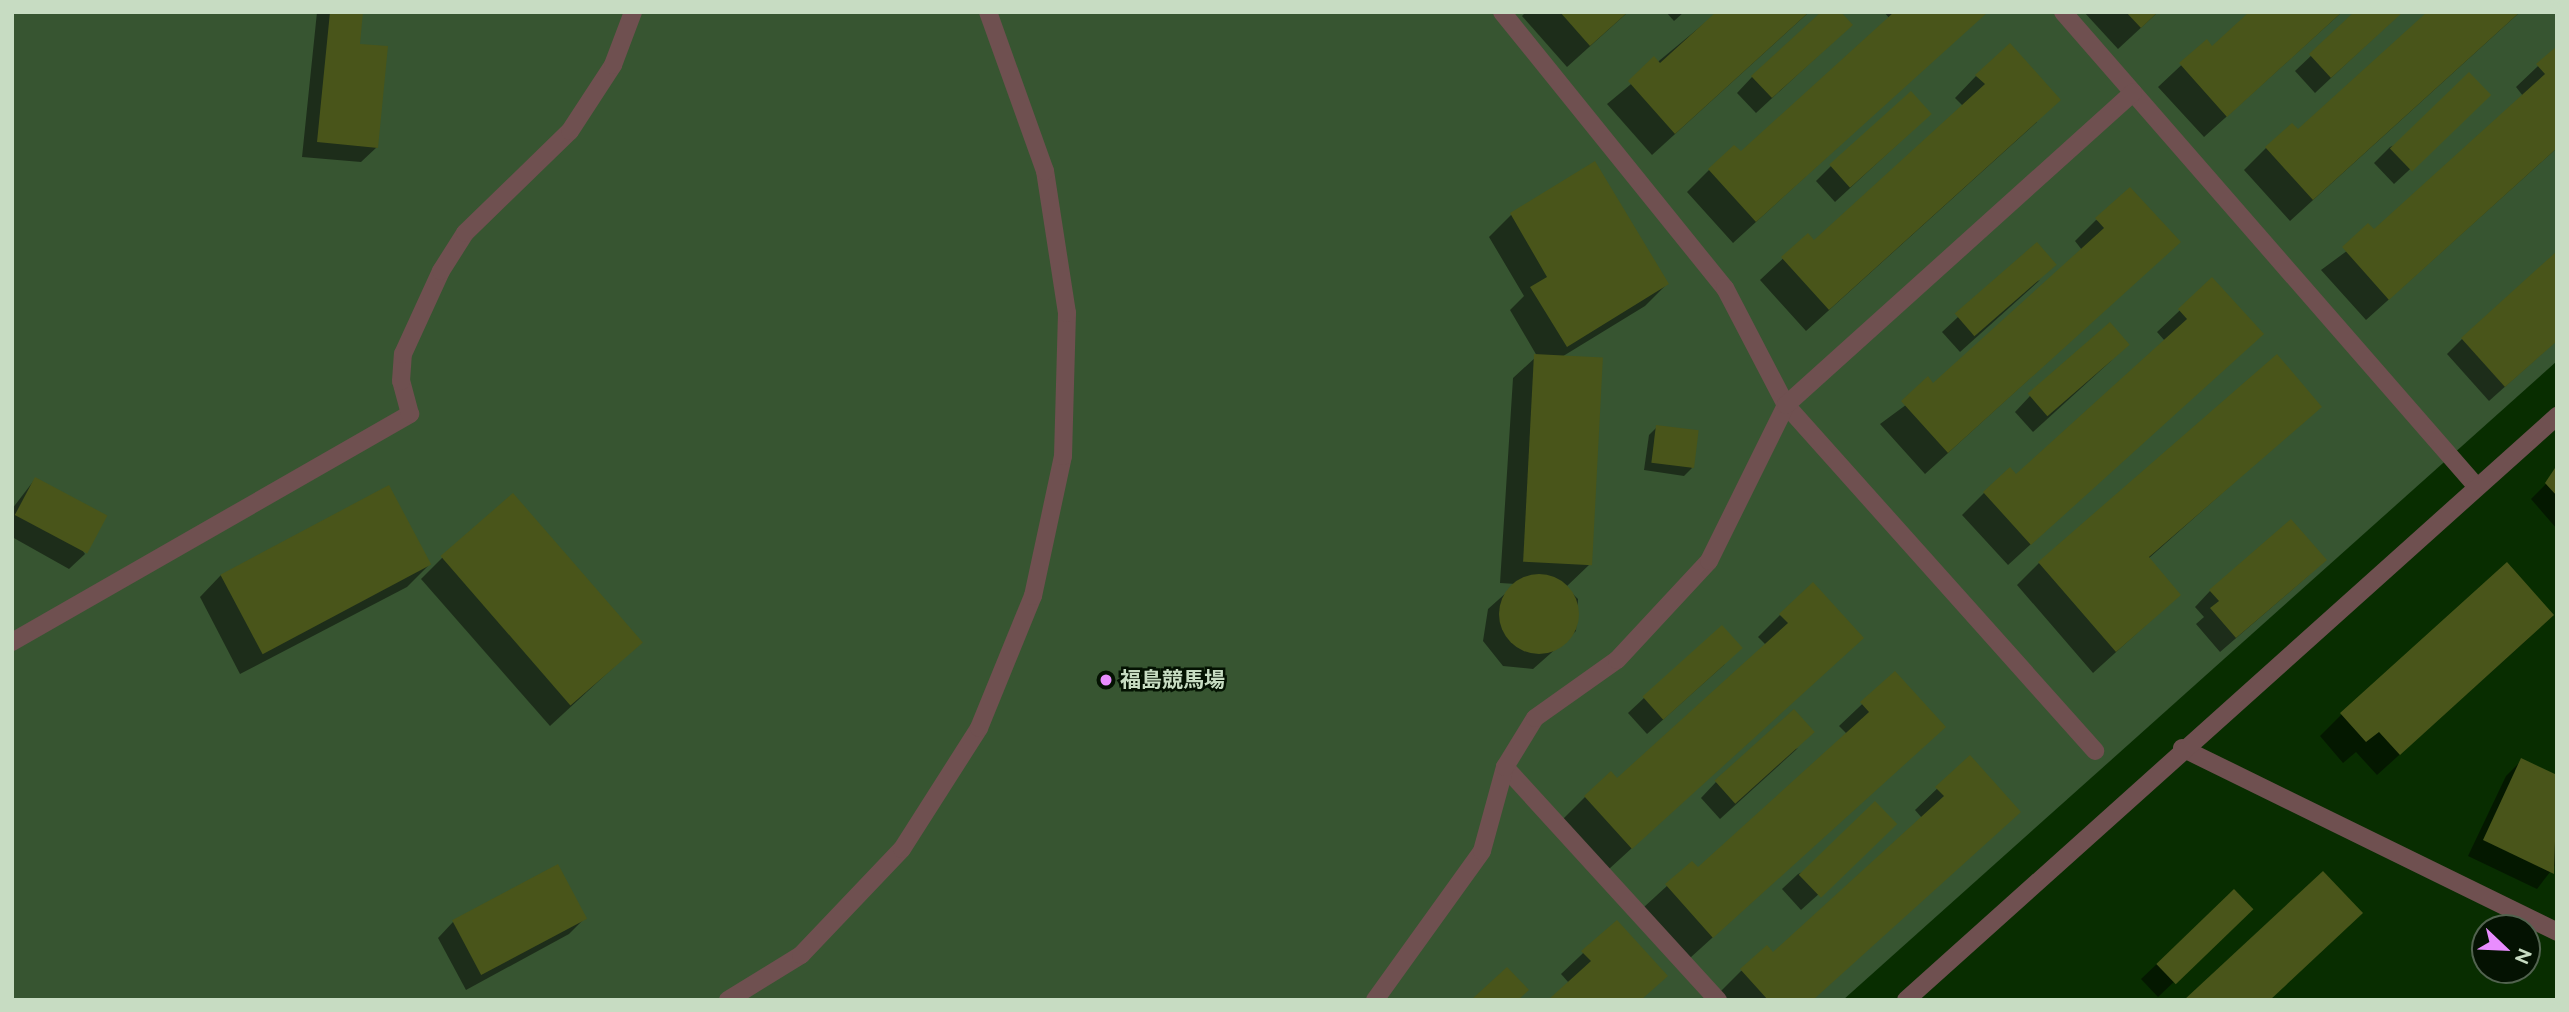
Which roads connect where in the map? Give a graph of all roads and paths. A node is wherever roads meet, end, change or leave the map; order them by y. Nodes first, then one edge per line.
1 (633, 12) edge
2 (988, 12) edge
3 (1502, 12) edge
4 (2063, 12) edge
5 (2133, 93) junction
6 (1786, 405) junction
7 (2557, 416) edge
8 (2477, 487) junction
9 (12, 642) edge
10 (2182, 748) junction
11 (2095, 751) dead end
12 (1505, 767) junction
13 (2557, 932) edge
14 (728, 1000) edge
15 (1375, 1000) edge
16 (1718, 1000) edge
17 (1906, 1000) edge

1 - 9 street
2 - 14 street
3 - 6 street
4 - 5 street
5 - 6 street
5 - 8 street
6 - 11 street
6 - 12 street
7 - 8 street
8 - 10 street
10 - 13 street
10 - 17 street
12 - 15 street
12 - 16 street

